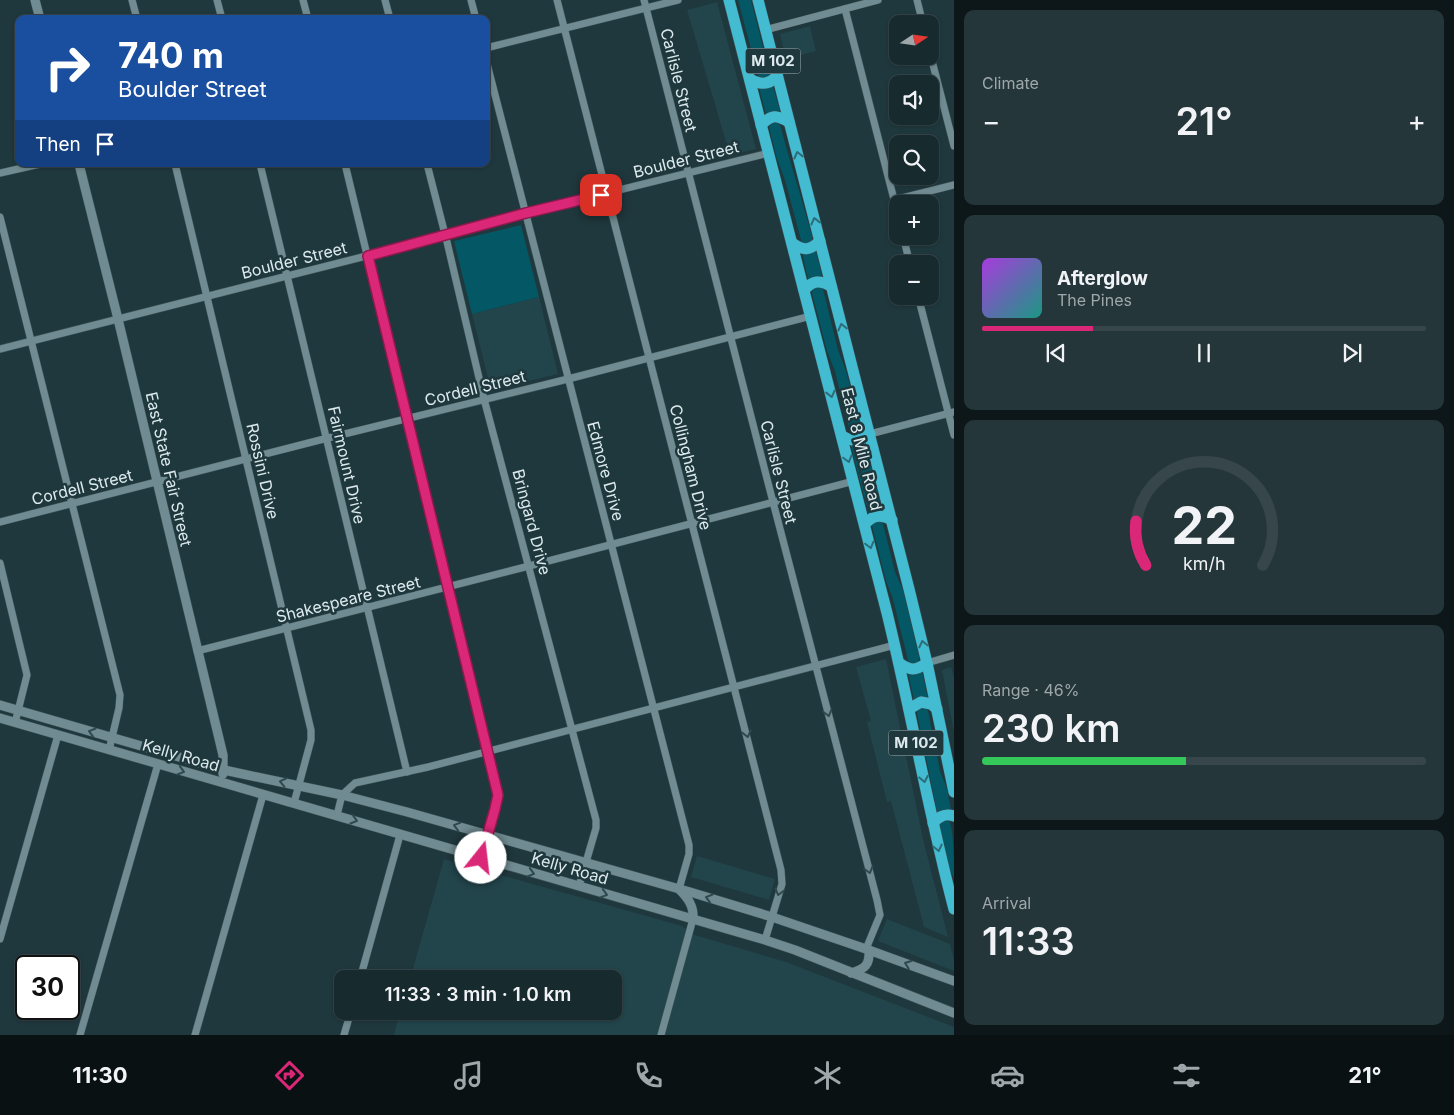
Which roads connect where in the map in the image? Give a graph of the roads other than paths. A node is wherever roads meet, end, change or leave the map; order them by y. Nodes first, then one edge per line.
1 (35, 0) edge
2 (132, 0) edge
3 (217, 0) edge
4 (303, 0) edge
5 (385, 0) edge
6 (471, 0) edge
7 (557, 0) edge
8 (678, 0) edge
9 (729, 0) edge
10 (758, 0) edge
11 (878, 0) edge
12 (916, 0) edge
13 (645, 4) edge
14 (845, 9) junction
15 (39, 15) edge
16 (136, 15) edge
17 (221, 15) edge
18 (307, 15) edge
19 (389, 15) edge
20 (475, 15) edge
21 (920, 15) edge
22 (565, 29) junction
23 (765, 30) junction
24 (490, 47) edge
25 (933, 65) edge
26 (490, 75) edge
27 (777, 76) junction
28 (750, 79) junction
29 (789, 122) junction
30 (761, 125) junction
31 (954, 146) edge
32 (769, 153) junction
33 (27, 167) edge
34 (80, 167) edge
35 (176, 167) edge
36 (261, 167) edge
37 (346, 167) edge
38 (428, 167) edge
39 (0, 173) edge
40 (688, 173) junction
41 (954, 184) edge
42 (607, 194) junction
43 (893, 195) edge
44 (913, 195) edge
45 (526, 213) junction
46 (0, 217) edge
47 (446, 235) junction
48 (820, 241) junction
49 (792, 243) junction
50 (368, 256) junction
51 (287, 276) junction
52 (831, 286) junction
53 (804, 290) junction
54 (207, 296) junction
55 (921, 305) edge
56 (811, 316) junction
57 (118, 319) junction
58 (731, 337) junction
59 (31, 341) junction
60 (0, 349) edge
61 (649, 358) junction
62 (568, 379) junction
63 (484, 400) junction
64 (951, 413) edge
65 (406, 419) junction
66 (870, 434) junction
67 (954, 435) edge
68 (842, 436) junction
69 (326, 438) junction
70 (246, 459) junction
71 (854, 481) junction
72 (157, 482) junction
73 (772, 502) junction
74 (72, 504) junction
75 (892, 520) junction
76 (0, 522) edge
77 (691, 524) junction
78 (865, 524) junction
79 (611, 545) junction
80 (0, 563) edge
81 (529, 566) junction
82 (448, 588) junction
83 (367, 608) junction
84 (287, 629) junction
85 (895, 645) junction
86 (197, 651) junction
87 (954, 655) edge
88 (899, 663) junction
89 (927, 663) junction
90 (816, 666) junction
91 (734, 687) junction
92 (0, 705) edge
93 (653, 708) junction
94 (937, 708) junction
95 (910, 709) junction
96 (18, 711) junction
97 (0, 718) edge
98 (15, 723) junction
99 (573, 730) junction
100 (58, 735) junction
101 (112, 738) junction
102 (109, 750) junction
103 (488, 752) junction
104 (158, 764) junction
105 (224, 770) junction
106 (407, 772) junction
107 (220, 782) junction
108 (300, 785) junction
109 (954, 792) edge
110 (263, 794) junction
111 (342, 794) junction
112 (294, 804) junction
113 (336, 815) junction
114 (954, 816) edge
115 (933, 823) junction
116 (400, 834) junction
117 (488, 834) junction
118 (481, 858) junction
119 (586, 863) junction
120 (579, 886) junction
121 (679, 889) junction
122 (954, 908) edge
123 (772, 917) junction
124 (693, 919) junction
125 (0, 939) edge
126 (765, 940) junction
127 (868, 949) junction
128 (362, 970) edge
129 (851, 973) junction
130 (954, 981) edge
131 (954, 1013) edge
132 (348, 1020) edge
133 (80, 1035) edge
134 (196, 1035) edge
135 (344, 1035) edge
136 (661, 1035) edge

1 - 15 street
2 - 16 street
3 - 17 street
4 - 18 street
5 - 19 street
6 - 20 street
7 - 22 street, Collingham Drive
8 - 13 street
9 - 28 highway, East 8 Mile Road / M 102
10 - 23 highway, East 8 Mile Road / M 102
11 - 14 street
12 - 21 street
13 - 22 street
13 - 40 street, Carlisle Street
14 - 23 street
14 - 43 street
22 - 24 street
22 - 42 street, Collingham Drive
23 - 27 highway, East 8 Mile Road / M 102
25 - 31 street
26 - 45 street, Edmore Drive
27 - 28 highway
27 - 29 highway, East 8 Mile Road / M 102
28 - 30 highway, East 8 Mile Road / M 102
29 - 30 highway
48 -> 29 highway, East 8 Mile Road / M 102
30 - 32 highway, East 8 Mile Road / M 102
32 - 40 street, Boulder Street
32 - 49 highway, East 8 Mile Road / M 102
33 - 39 street
34 - 57 street, East State Fair Street
35 - 54 street, Rossini Drive
36 - 51 street, Fairmount Drive
37 - 50 street
38 - 47 street, Bringard Drive
40 - 42 street, Boulder Street
40 - 58 street, Carlisle Street
41 - 44 street
42 - 45 street, Boulder Street
42 - 61 street, Collingham Drive
45 - 47 street, Boulder Street
45 - 62 street, Edmore Drive
46 - 59 street
47 - 50 street, Boulder Street
47 - 63 street, Bringard Drive
48 - 49 highway
48 - 52 highway, East 8 Mile Road / M 102
49 - 53 highway, East 8 Mile Road / M 102
50 - 51 street, Boulder Street
50 - 65 street
51 - 54 street, Boulder Street
51 - 69 street, Fairmount Drive
52 - 53 highway
66 -> 52 highway, East 8 Mile Road / M 102
53 - 56 highway, East 8 Mile Road / M 102
54 - 57 street, Boulder Street
54 - 70 street, Rossini Drive
55 - 64 street
56 - 58 street, Cordell Street
56 -> 68 highway, East 8 Mile Road / M 102
57 - 59 street, Boulder Street
57 - 72 street, East State Fair Street
58 - 61 street, Cordell Street
58 - 73 street, Carlisle Street
59 - 60 street, Boulder Street
59 - 74 street
61 - 62 street, Cordell Street
61 - 77 street, Collingham Drive
62 - 63 street, Cordell Street
62 - 79 street, Edmore Drive
63 - 65 street, Cordell Street
63 - 81 street, Bringard Drive
64 - 66 street
64 - 67 street
65 - 69 street, Cordell Street
65 - 82 street
66 - 68 highway
66 - 75 highway, East 8 Mile Road / M 102
68 -> 71 highway, East 8 Mile Road / M 102
69 - 70 street, Cordell Street
69 - 83 street, Fairmount Drive
70 - 72 street, Cordell Street
70 - 84 street, Rossini Drive
71 - 73 street, Shakespeare Street
71 - 78 highway, East 8 Mile Road / M 102
72 - 74 street, Cordell Street
72 - 86 street, East State Fair Street
73 - 77 street, Shakespeare Street
73 - 90 street, Carlisle Street
74 - 76 street, Cordell Street
74 - 101 street
75 - 78 highway
89 -> 75 highway, East 8 Mile Road / M 102
77 - 79 street, Shakespeare Street
77 - 91 street, Collingham Drive
78 -> 85 highway, East 8 Mile Road / M 102
79 - 81 street, Shakespeare Street
79 - 93 street, Edmore Drive
80 - 96 street
81 - 82 street, Shakespeare Street
81 - 99 street, Bringard Drive
82 - 83 street, Shakespeare Street
82 - 103 street
83 - 84 street, Shakespeare Street
83 - 106 street, Fairmount Drive
84 - 86 street, Shakespeare Street
84 - 108 street, Rossini Drive
85 - 88 highway, East 8 Mile Road / M 102
85 - 90 street
86 - 105 street, East State Fair Street
87 - 89 street
88 - 89 highway
88 - 95 highway, East 8 Mile Road / M 102
89 - 94 highway, East 8 Mile Road / M 102
90 - 91 street
90 -> 127 street, Carlisle Street
91 - 93 street
91 -> 123 street, Collingham Drive
92 - 96 street, Kelly Road
93 - 99 street
93 - 121 street, Edmore Drive
94 - 95 highway
94 - 109 highway, East 8 Mile Road / M 102
95 -> 115 highway, East 8 Mile Road / M 102
96 - 98 street
101 -> 96 street, Kelly Road
97 - 98 street, Kelly Road
98 - 100 street, Kelly Road
99 - 103 street
99 - 119 street, Bringard Drive
100 - 102 street, Kelly Road
100 - 125 street
101 - 102 street
101 - 105 street, Kelly Road
102 - 104 street, Kelly Road
103 - 106 street
103 - 117 street
104 -> 107 street, Kelly Road
104 - 133 street
105 - 107 street, East State Fair Street
108 -> 105 street, Kelly Road
106 - 111 street
107 - 110 street, Kelly Road
108 - 111 street, Kelly Road
108 - 112 street, Rossini Drive
110 - 112 street, Kelly Road
110 - 134 street
111 - 113 street
117 -> 111 street, Kelly Road
112 - 113 street, Kelly Road
113 -> 116 street, Kelly Road
114 - 115 highway
115 -> 122 highway, East 8 Mile Road / M 102
116 - 118 street, Kelly Road
116 - 128 street
117 - 118 street
117 - 119 street, Kelly Road
118 -> 120 street, Kelly Road
119 - 120 street, Bringard Drive
119 - 121 street, Kelly Road
120 -> 124 street, Kelly Road
123 -> 121 street, Kelly Road
121 - 124 street
123 - 126 street, Collingham Drive
123 - 127 street, Kelly Road
124 - 126 street, Kelly Road
124 - 136 street
126 - 129 street, Kelly Road
127 - 129 street
130 -> 127 street, Kelly Road
129 - 131 street, Kelly Road
132 - 135 street

